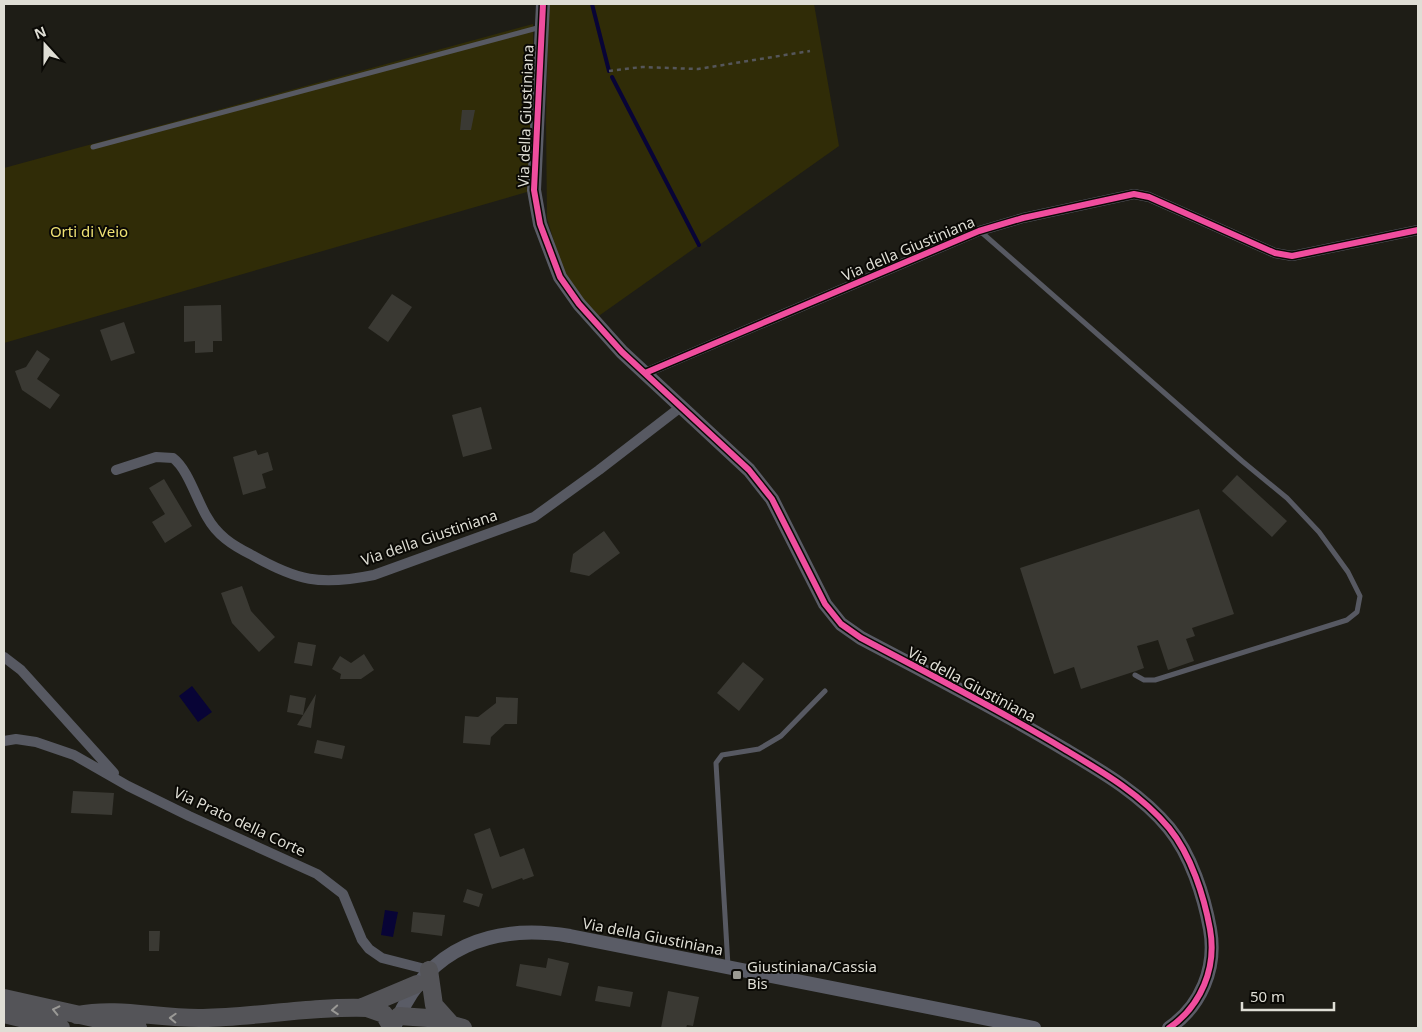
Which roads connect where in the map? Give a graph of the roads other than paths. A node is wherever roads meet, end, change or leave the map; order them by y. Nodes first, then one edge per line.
1 (543, 4) edge
2 (541, 27) junction
3 (93, 147) dead end
4 (1418, 230) edge
5 (979, 231) junction
6 (645, 373) junction
7 (682, 406) junction
8 (116, 470) dead end
9 (4, 657) edge
10 (1136, 675) dead end
11 (825, 691) dead end
12 (4, 741) edge
13 (128, 786) junction
14 (728, 967) junction
15 (430, 970) junction
16 (417, 984) junction
17 (4, 998) edge
18 (358, 1008) junction
19 (4, 1014) edge
20 (77, 1015) junction
21 (395, 1024) edge
22 (457, 1026) edge
23 (61, 1028) edge
24 (138, 1028) edge
25 (1034, 1028) edge
26 (1169, 1028) edge

1 - 2 street, Via della Giustiniana
2 - 3 lane
2 - 6 street, Via della Giustiniana
4 - 5 street, Via della Giustiniana
5 - 6 street, Via della Giustiniana
5 - 10 lane
6 - 7 street, Via della Giustiniana
7 - 8 street, Via della Giustiniana
7 - 26 street, Via della Giustiniana
9 - 13 street
11 - 14 lane
12 - 13 street, Via Prato della Corte
13 - 15 street, Via Prato della Corte
14 - 15 street, Via della Giustiniana
14 - 25 street, Via della Giustiniana
15 - 16 street, Via della Giustiniana
15 - 22 highway
16 - 18 highway
16 - 21 street, Via della Giustiniana
20 -> 17 highway
18 -> 20 highway
18 - 21 highway
19 - 23 highway
20 - 24 highway
21 - 22 highway

